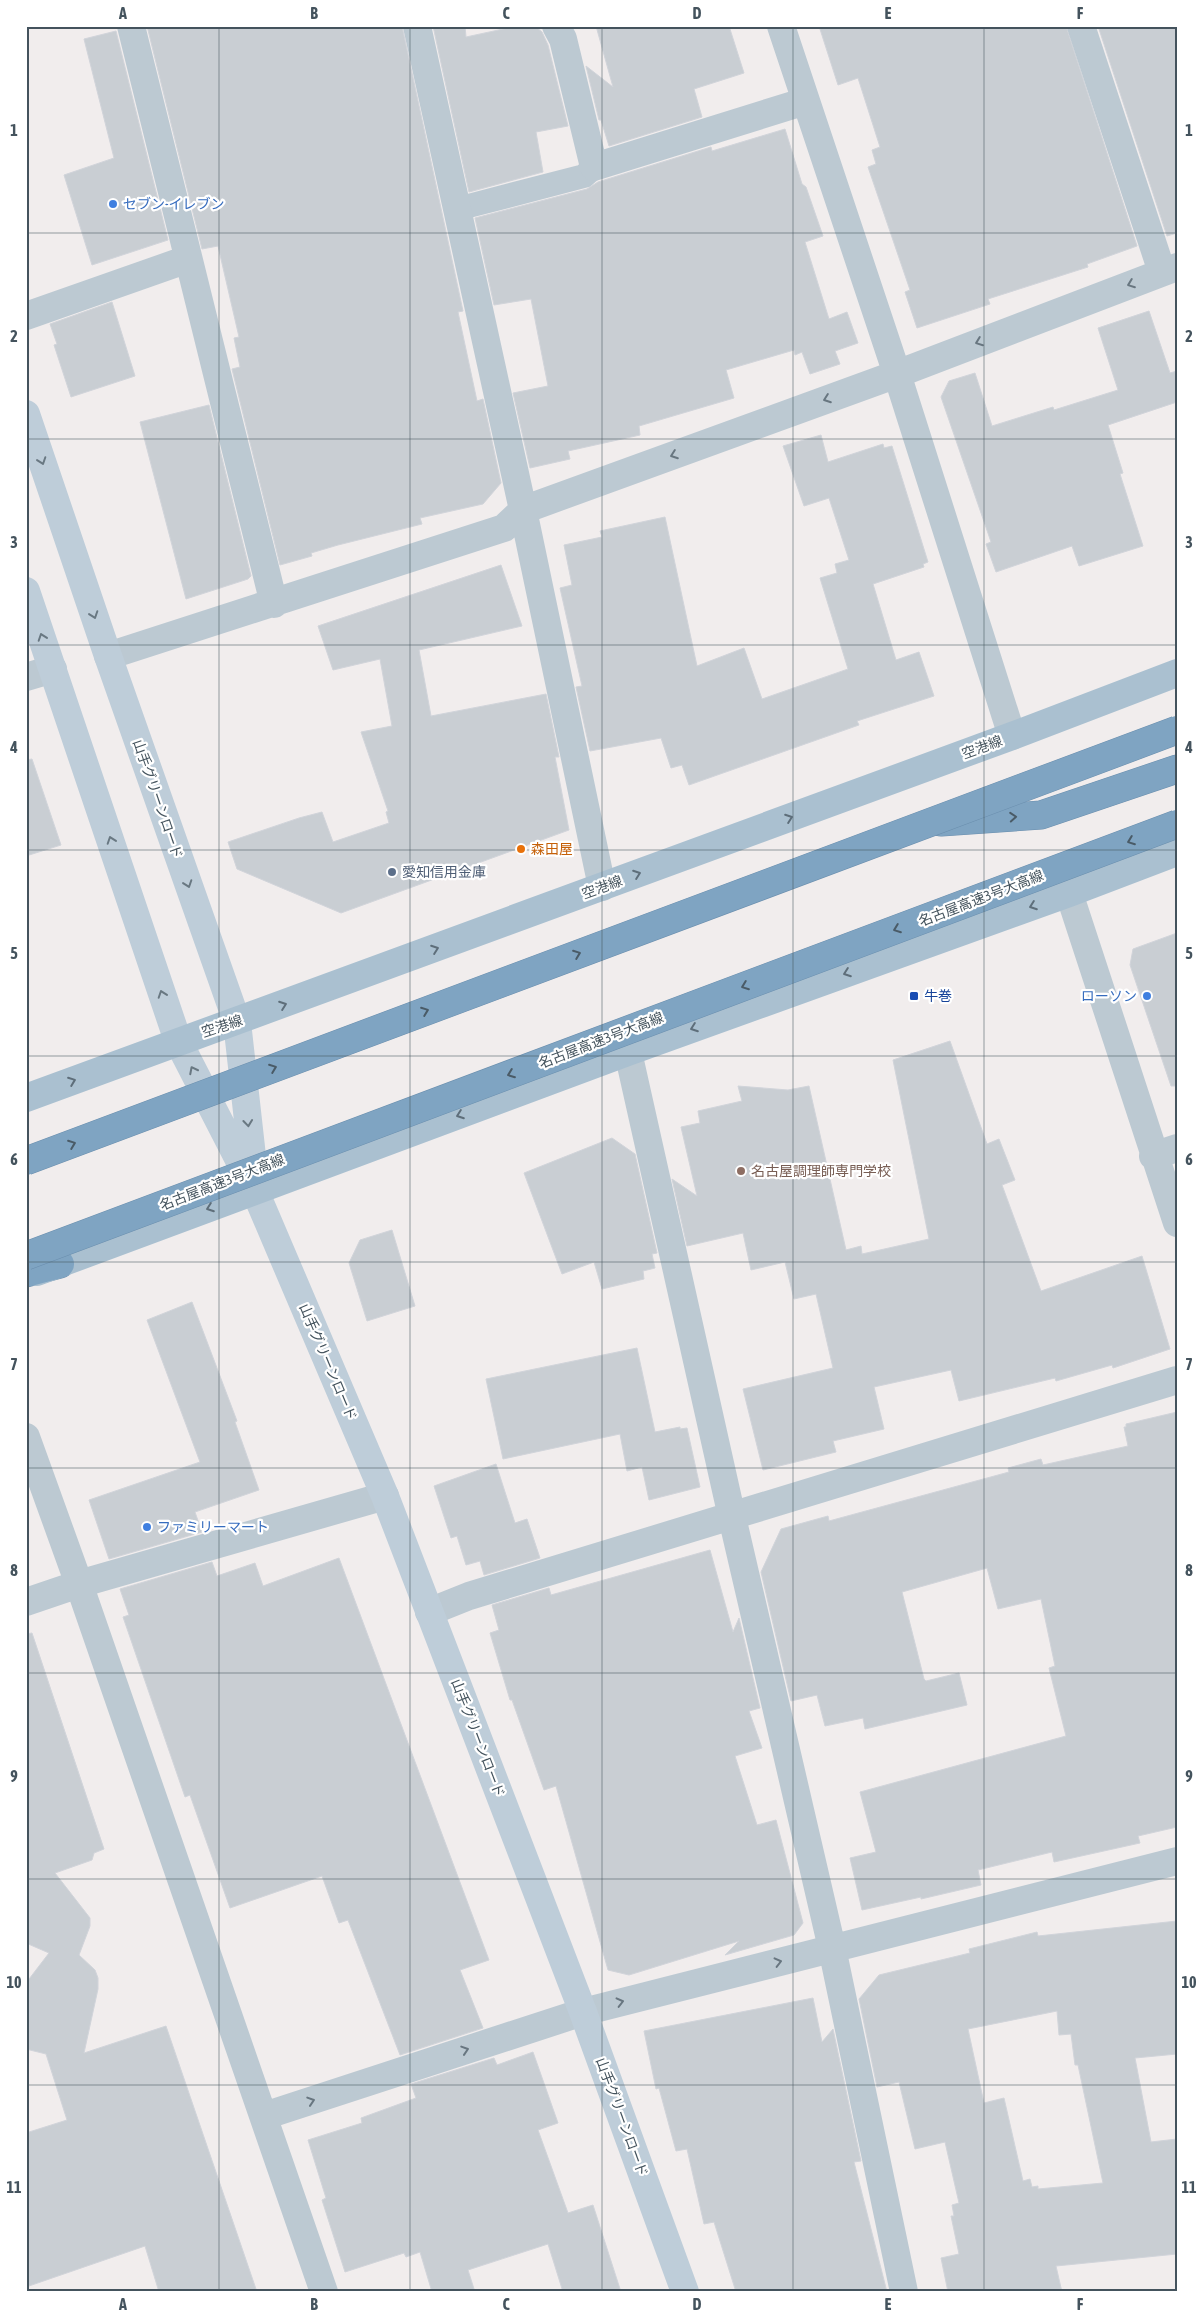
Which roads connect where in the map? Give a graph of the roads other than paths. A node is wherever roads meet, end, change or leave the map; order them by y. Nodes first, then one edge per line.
1 (131, 26) edge
2 (417, 26) edge
3 (556, 26) edge
4 (781, 26) edge
5 (1081, 26) edge
6 (806, 101) junction
7 (594, 167) junction
8 (457, 209) junction
9 (188, 259) junction
10 (1169, 270) edge
11 (26, 316) edge
12 (897, 374) junction
13 (26, 414) edge
14 (523, 510) junction
15 (26, 591) edge
16 (274, 604) junction
17 (108, 656) junction
18 (53, 669) junction
19 (1177, 672) edge
20 (26, 677) edge
21 (1177, 730) edge
22 (1012, 736) junction
23 (1177, 770) edge
24 (930, 822) junction
25 (1177, 824) edge
26 (1177, 852) edge
27 (602, 887) junction
28 (1069, 893) junction
29 (237, 1022) junction
30 (178, 1041) junction
31 (628, 1052) junction
32 (26, 1098) edge
33 (1165, 1152) edge
34 (26, 1161) edge
35 (255, 1191) junction
36 (1177, 1223) edge
37 (26, 1256) edge
38 (60, 1264) joint
39 (26, 1275) edge
40 (1177, 1380) edge
41 (26, 1437) edge
42 (385, 1496) junction
43 (732, 1517) junction
44 (80, 1584) junction
45 (26, 1602) edge
46 (429, 1612) junction
47 (1177, 1861) edge
48 (832, 1948) junction
49 (583, 2012) junction
50 (264, 2116) junction
51 (324, 2292) edge
52 (685, 2292) edge
53 (904, 2292) edge

1 - 9 street
2 - 8 street
3 - 7 street
4 - 6 street
5 - 10 street
6 - 7 street
6 - 12 street
7 - 8 lane
8 - 14 street
9 - 11 street
9 - 16 street
10 -> 12 street
12 -> 14 street
12 - 22 street
13 -> 17 street, 山手グリーンロード
14 - 16 street
14 - 27 street
18 -> 15 street, 山手グリーンロード
16 - 17 street
17 -> 29 street, 山手グリーンロード
18 - 20 street
30 -> 18 street, 山手グリーンロード
19 - 22 main road, 空港線
21 - 24 highway, bridge
27 -> 22 main road, 空港線
24 -> 23 highway, bridge
34 -> 24 highway, bridge
25 -> 37 highway, 名古屋高速3号大高線, bridge
26 - 28 main road
29 -> 27 main road, 空港線
28 -> 31 main road
28 - 33 street
29 - 30 main road, 空港線
29 -> 35 street, 山手グリーンロード
32 -> 30 main road, 空港線
35 -> 30 street, 山手グリーンロード
31 -> 35 main road
31 - 43 street
33 - 36 street
35 -> 38 main road
35 - 42 street, 山手グリーンロード
38 - 39 highway
40 - 43 street
41 - 44 street
42 - 44 street
42 - 46 street, 山手グリーンロード
43 - 46 street
43 - 48 street
44 - 45 street
44 - 50 street
46 - 49 street, 山手グリーンロード
47 - 48 street
49 -> 48 street
48 - 53 street
50 -> 49 street
49 - 52 street, 山手グリーンロード
50 - 51 street

